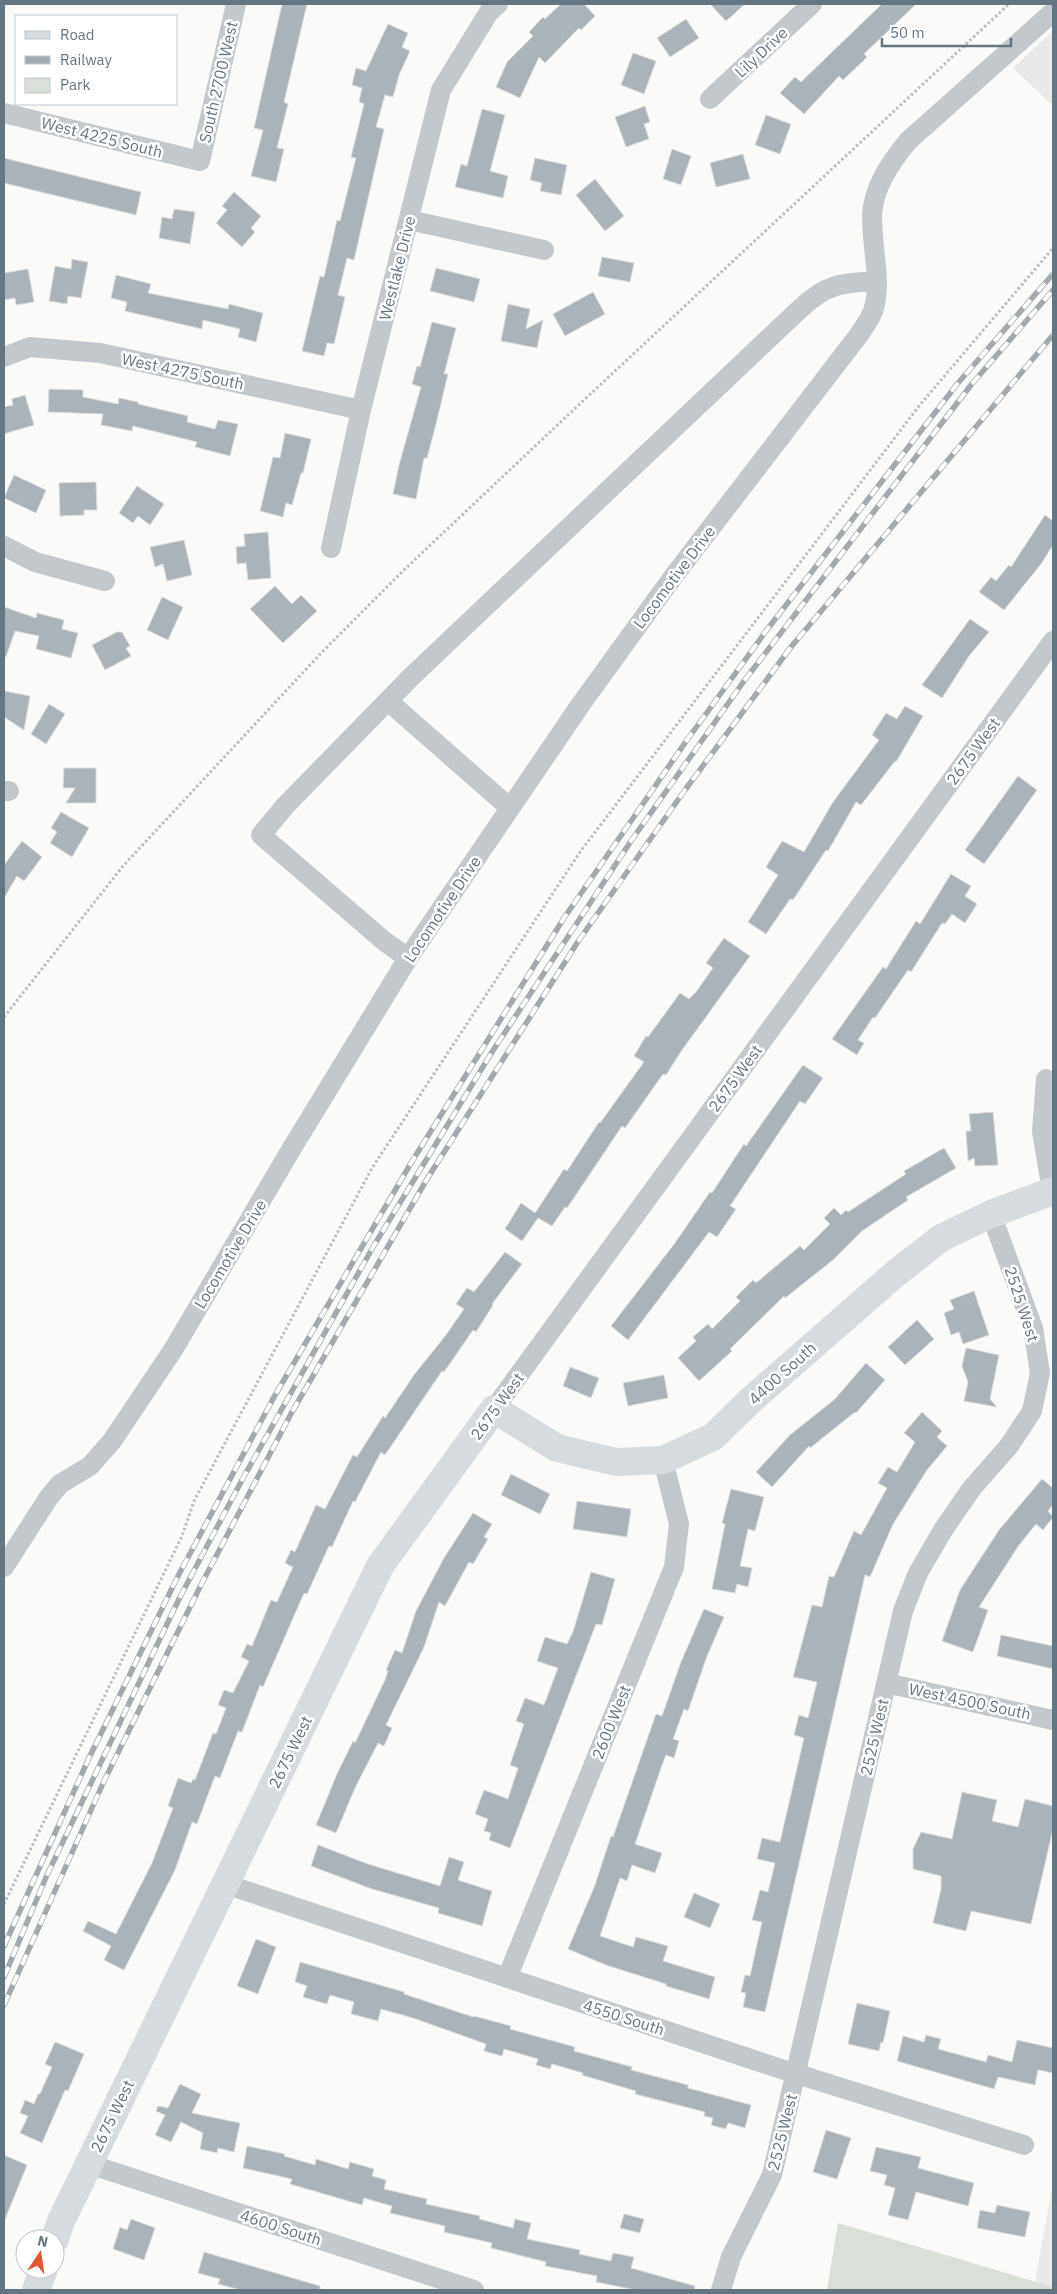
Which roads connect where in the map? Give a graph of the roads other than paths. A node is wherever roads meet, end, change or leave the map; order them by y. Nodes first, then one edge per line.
1 (236, 4) edge
2 (498, 4) edge
3 (812, 4) edge
4 (1053, 12) edge
5 (710, 99) dead end
6 (4, 113) edge
7 (200, 161) joint
8 (409, 220) junction
9 (544, 250) dead end
10 (877, 281) junction
11 (4, 357) edge
12 (361, 410) junction
13 (4, 546) edge
14 (331, 548) dead end
15 (104, 581) dead end
16 (1053, 641) edge
17 (388, 701) junction
18 (510, 808) junction
19 (408, 958) junction
20 (1046, 1079) dead end
21 (1053, 1191) edge
22 (991, 1214) junction
23 (494, 1409) junction
24 (663, 1460) junction
25 (4, 1567) edge
26 (886, 1683) junction
27 (1053, 1720) edge
28 (225, 1884) junction
29 (507, 1978) junction
30 (796, 2074) junction
31 (1024, 2145) dead end
32 (89, 2164) junction
33 (60, 2229) edge
34 (474, 2290) edge
35 (721, 2290) edge

1 - 7 street, South 2700 West
2 - 8 street, Westlake Drive
3 - 5 street, Lily Drive
4 - 10 street, Locomotive Drive
6 - 7 street, West 4225 South
8 - 9 street
8 - 12 street, Westlake Drive
10 - 17 street
10 - 18 street, Locomotive Drive
11 - 12 street, West 4275 South
12 - 14 street, Westlake Drive
13 - 15 street
16 - 23 street, 2675 West
17 - 18 street
17 - 19 street
18 - 19 street, Locomotive Drive
19 - 25 street, Locomotive Drive
20 - 21 street
21 - 22 street, 4400 South
22 - 24 street, 4400 South
22 - 26 street, 2525 West
23 - 24 street, 4400 South
23 - 28 street, 2675 West
24 - 29 street, 2600 West
26 - 27 street, West 4500 South
26 - 30 street, 2525 West
28 - 29 street, 4550 South
28 - 32 street, 2675 West
29 - 30 street, 4550 South
30 - 31 street, 4550 South
30 - 35 street, 2525 West
32 - 33 street, 2675 West
32 - 34 street, 4600 South

